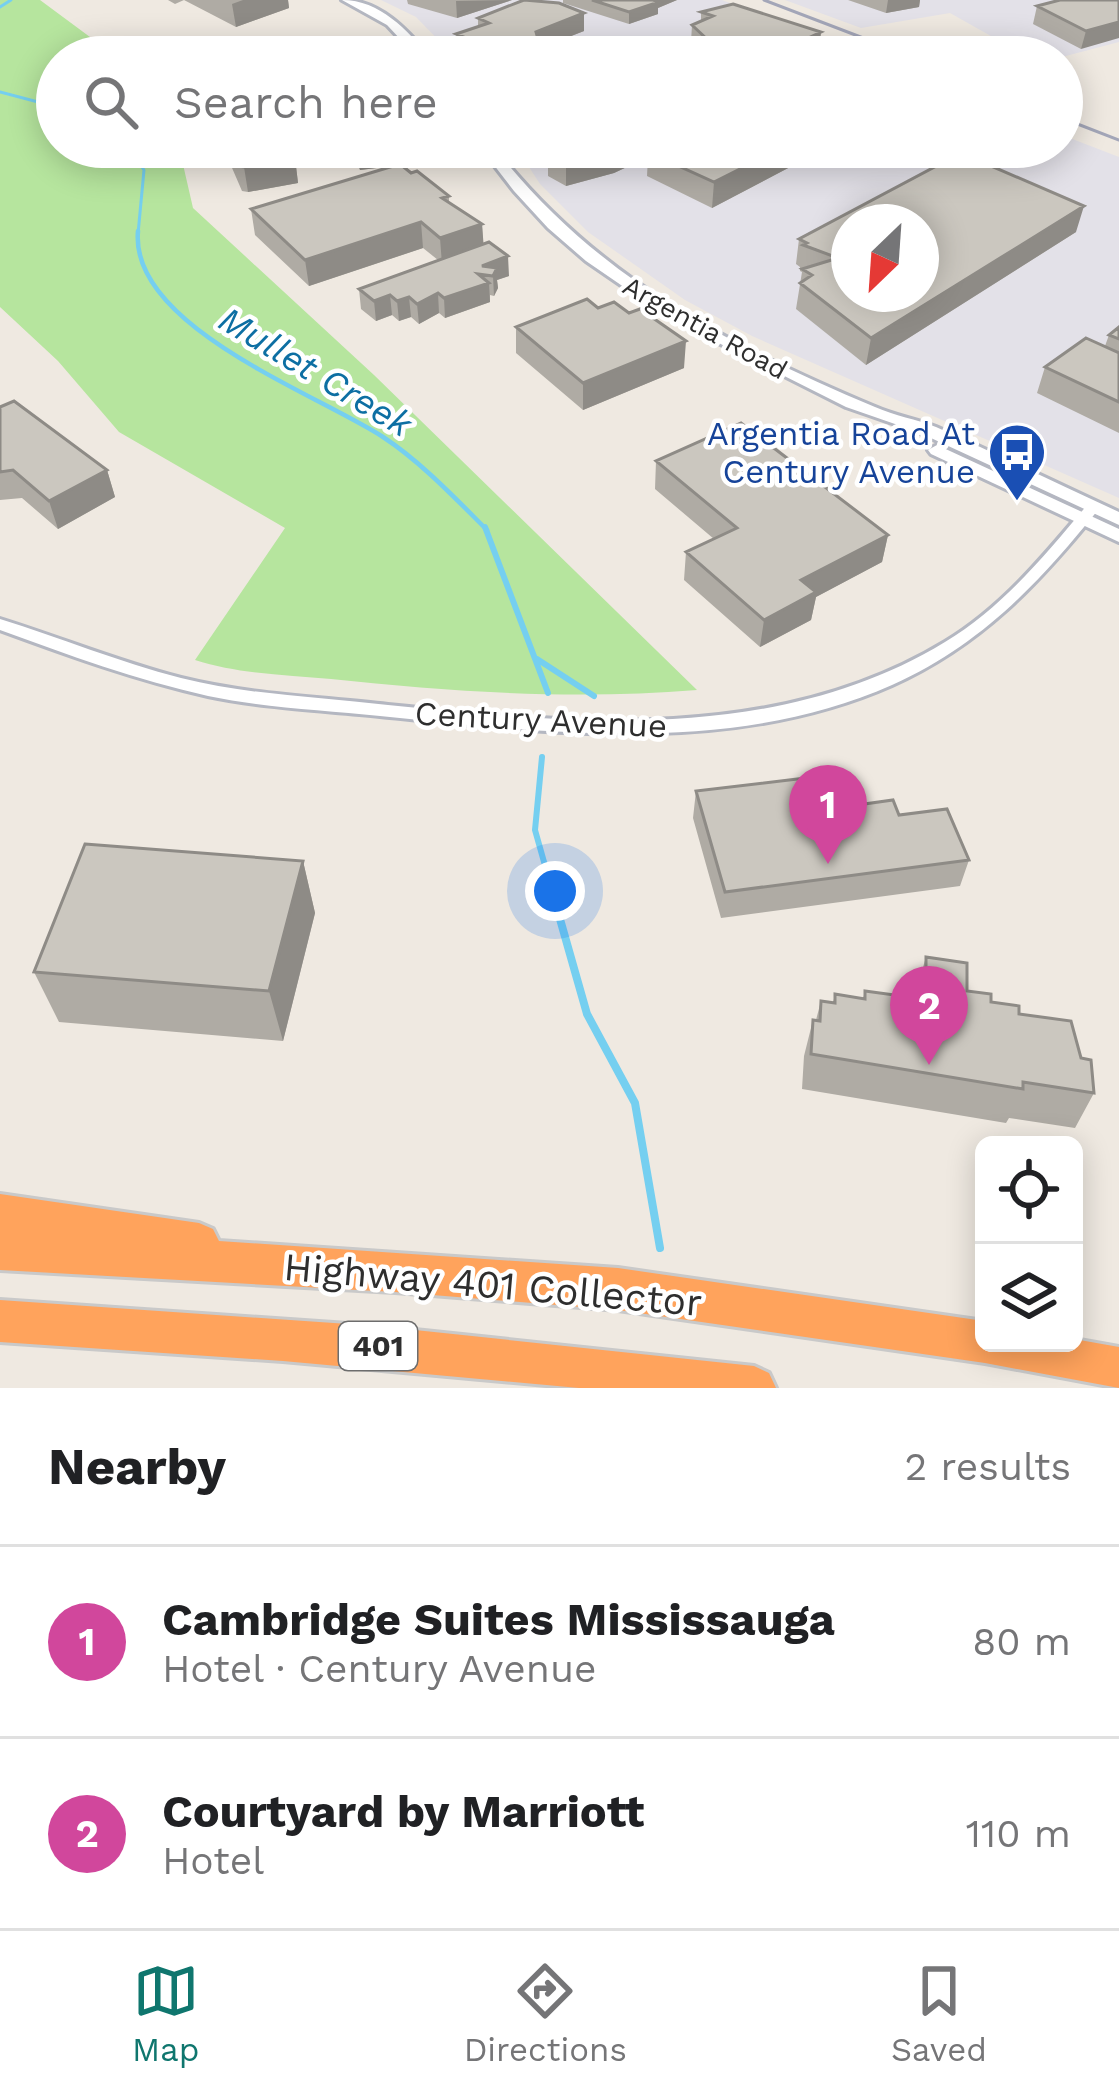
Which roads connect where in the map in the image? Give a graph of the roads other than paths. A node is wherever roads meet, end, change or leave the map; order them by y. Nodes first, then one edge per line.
1 (348, 0) edge
2 (404, 36) edge
3 (502, 168) edge
4 (1089, 513) junction
5 (1119, 519) edge
6 (1119, 536) edge
7 (0, 623) edge
8 (0, 1214) edge
9 (0, 1250) edge
10 (395, 1271) junction
11 (0, 1321) edge
12 (975, 1341) edge
13 (1032, 1352) edge
14 (1119, 1369) edge
15 (754, 1388) edge

1 - 2 street
3 - 4 street, Argentia Road
4 - 5 street, Argentia Road
4 - 6 street, Argentia Road
4 - 7 street, Century Avenue
8 - 10 highway
9 - 10 highway, Highway 401 Collector / 401
10 - 12 highway, Highway 401 Collector / 401
11 - 15 highway, 401
13 - 14 highway, Highway 401 Collector / 401

